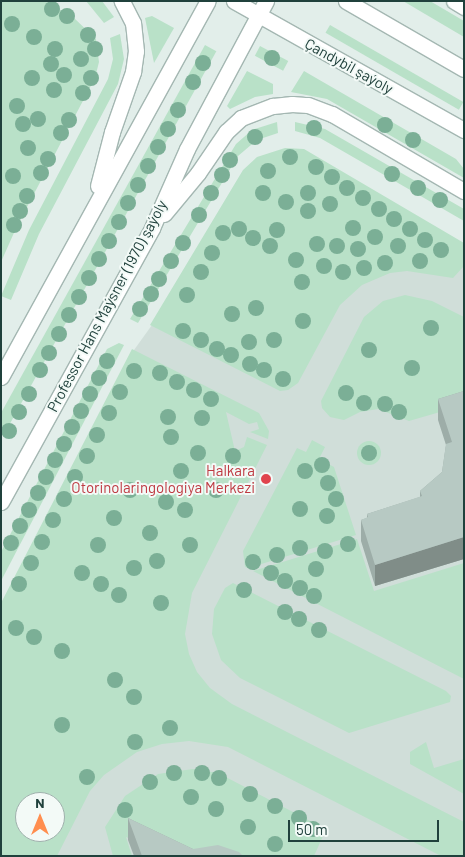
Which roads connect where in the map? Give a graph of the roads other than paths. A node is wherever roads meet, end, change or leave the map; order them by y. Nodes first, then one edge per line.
1 (122, 1) edge
2 (208, 1) edge
3 (234, 1) edge
4 (266, 1) edge
5 (346, 1) edge
6 (454, 1) edge
7 (464, 7) edge
8 (258, 15) junction
9 (464, 69) edge
10 (464, 130) edge
11 (464, 191) edge
12 (93, 206) junction
13 (152, 228) junction
14 (1, 377) edge
15 (1, 502) edge

1 - 12 street
2 - 12 street
3 - 8 street, Çandybil şaýoly
4 - 8 street, Professor Hans Maýsner (1970) şaýoly
5 - 9 street
6 - 7 street
8 - 10 street, Çandybil şaýoly
8 - 13 street, Professor Hans Maýsner (1970) şaýoly
11 - 13 street
12 - 14 street
13 - 15 street, Professor Hans Maýsner (1970) şaýoly

